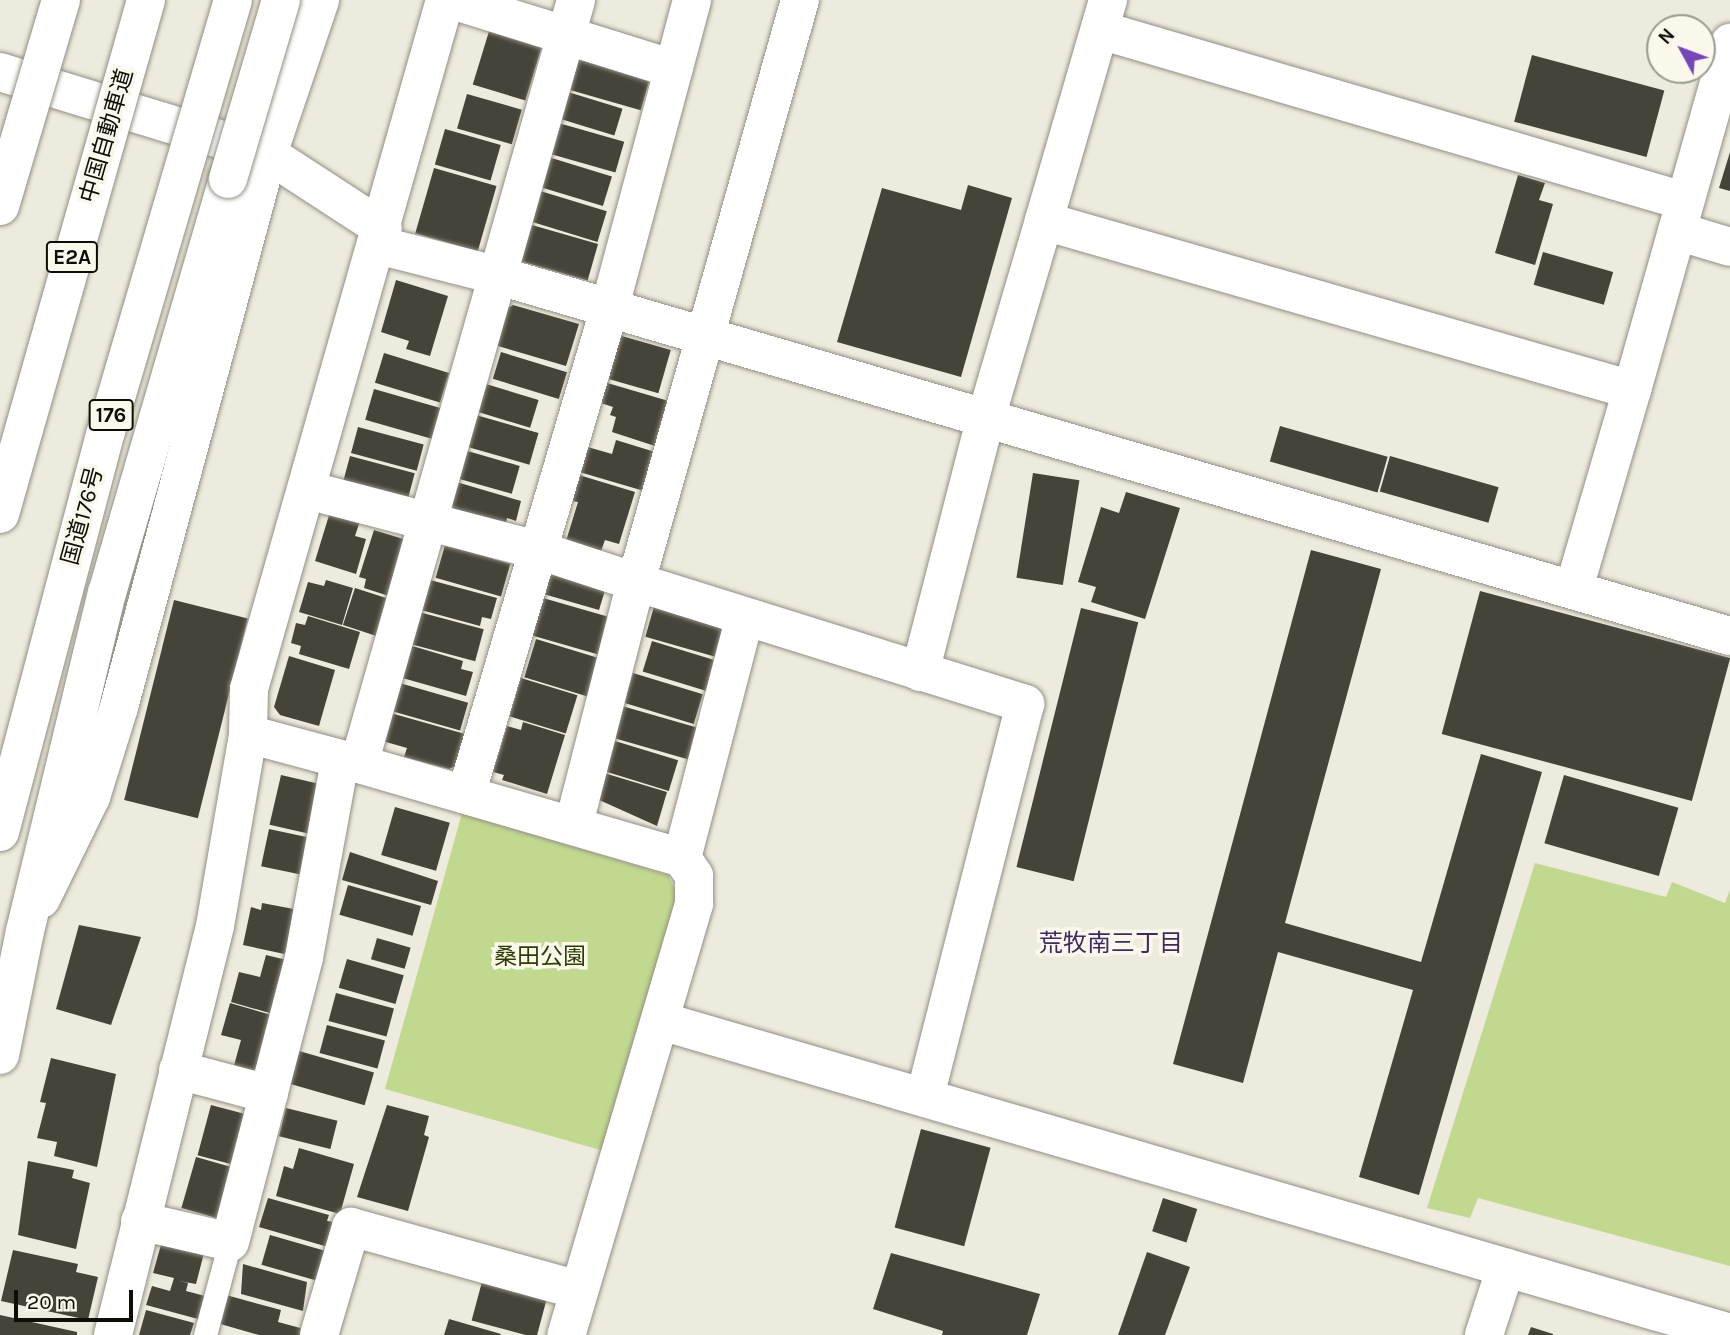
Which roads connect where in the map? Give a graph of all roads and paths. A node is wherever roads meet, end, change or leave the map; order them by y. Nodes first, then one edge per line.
1 (61, 0) edge
2 (146, 0) edge
3 (233, 0) edge
4 (281, 0) edge
5 (320, 0) edge
6 (444, 0) edge
7 (452, 0) edge
8 (576, 0) edge
9 (692, 0) edge
10 (800, 0) edge
11 (1104, 15) edge
12 (565, 36) junction
13 (1730, 43) edge
14 (673, 69) junction
15 (0, 72) edge
16 (268, 154) junction
17 (0, 206) edge
18 (1680, 216) junction
19 (1044, 221) junction
20 (380, 237) junction
21 (1730, 247) edge
22 (496, 275) junction
23 (609, 310) junction
24 (706, 340) junction
25 (1632, 390) junction
26 (985, 421) junction
27 (307, 490) junction
28 (0, 514) edge
29 (426, 521) junction
30 (538, 550) junction
31 (636, 582) junction
32 (1574, 588) junction
33 (745, 617) junction
34 (1730, 636) edge
35 (920, 672) junction
36 (248, 734) junction
37 (349, 762) junction
38 (466, 794) junction
39 (574, 824) junction
40 (0, 832) edge
41 (682, 858) junction
42 (25, 931) junction
43 (661, 1021) junction
44 (0, 1055) edge
45 (178, 1070) junction
46 (269, 1094) junction
47 (925, 1096) junction
48 (140, 1221) junction
49 (230, 1242) junction
50 (1506, 1267) junction
51 (578, 1290) junction
52 (1730, 1333) edge
53 (113, 1335) edge
54 (205, 1335) edge
55 (319, 1335) edge
56 (566, 1335) edge
57 (1484, 1335) edge

1 - 17 main road, bridge
2 - 28 main road, 中国自動車道 / E2A, bridge
3 - 40 main road, 国道176号 / 176, bridge
4 - 42 main road, bridge
5 - 16 main road
6 - 20 main road
7 - 12 main road
8 - 12 main road
9 - 14 main road
10 - 24 main road
11 - 18 main road
11 - 19 main road
12 - 14 main road
12 - 22 main road
13 - 18 main road
14 - 23 main road
15 - 16 main road
16 - 20 main road
16 - 42 main road
18 - 21 main road
18 - 25 main road
19 - 25 main road
19 - 26 main road
20 - 22 main road
20 - 27 main road
22 - 23 main road
22 - 29 main road
23 - 24 main road
23 - 30 main road
24 - 26 main road
24 - 31 main road
25 - 32 main road
26 - 32 main road
26 - 35 main road
27 - 29 main road
27 - 36 main road
29 - 30 main road
29 - 37 main road
30 - 31 main road
30 - 38 main road
31 - 33 main road
31 - 39 main road
32 - 34 main road
33 - 35 main road
33 - 41 main road
35 - 47 main road
36 - 37 main road
36 - 45 main road
37 - 38 main road
37 - 46 main road
38 - 39 main road
39 - 41 main road
41 - 43 main road
42 - 44 main road
43 - 47 main road
43 - 51 main road
45 - 46 main road
45 - 48 main road
46 - 49 main road
47 - 50 main road
48 - 49 main road
48 - 53 main road
49 - 54 lane
50 - 52 main road
50 - 57 main road
51 - 55 main road
51 - 56 main road

